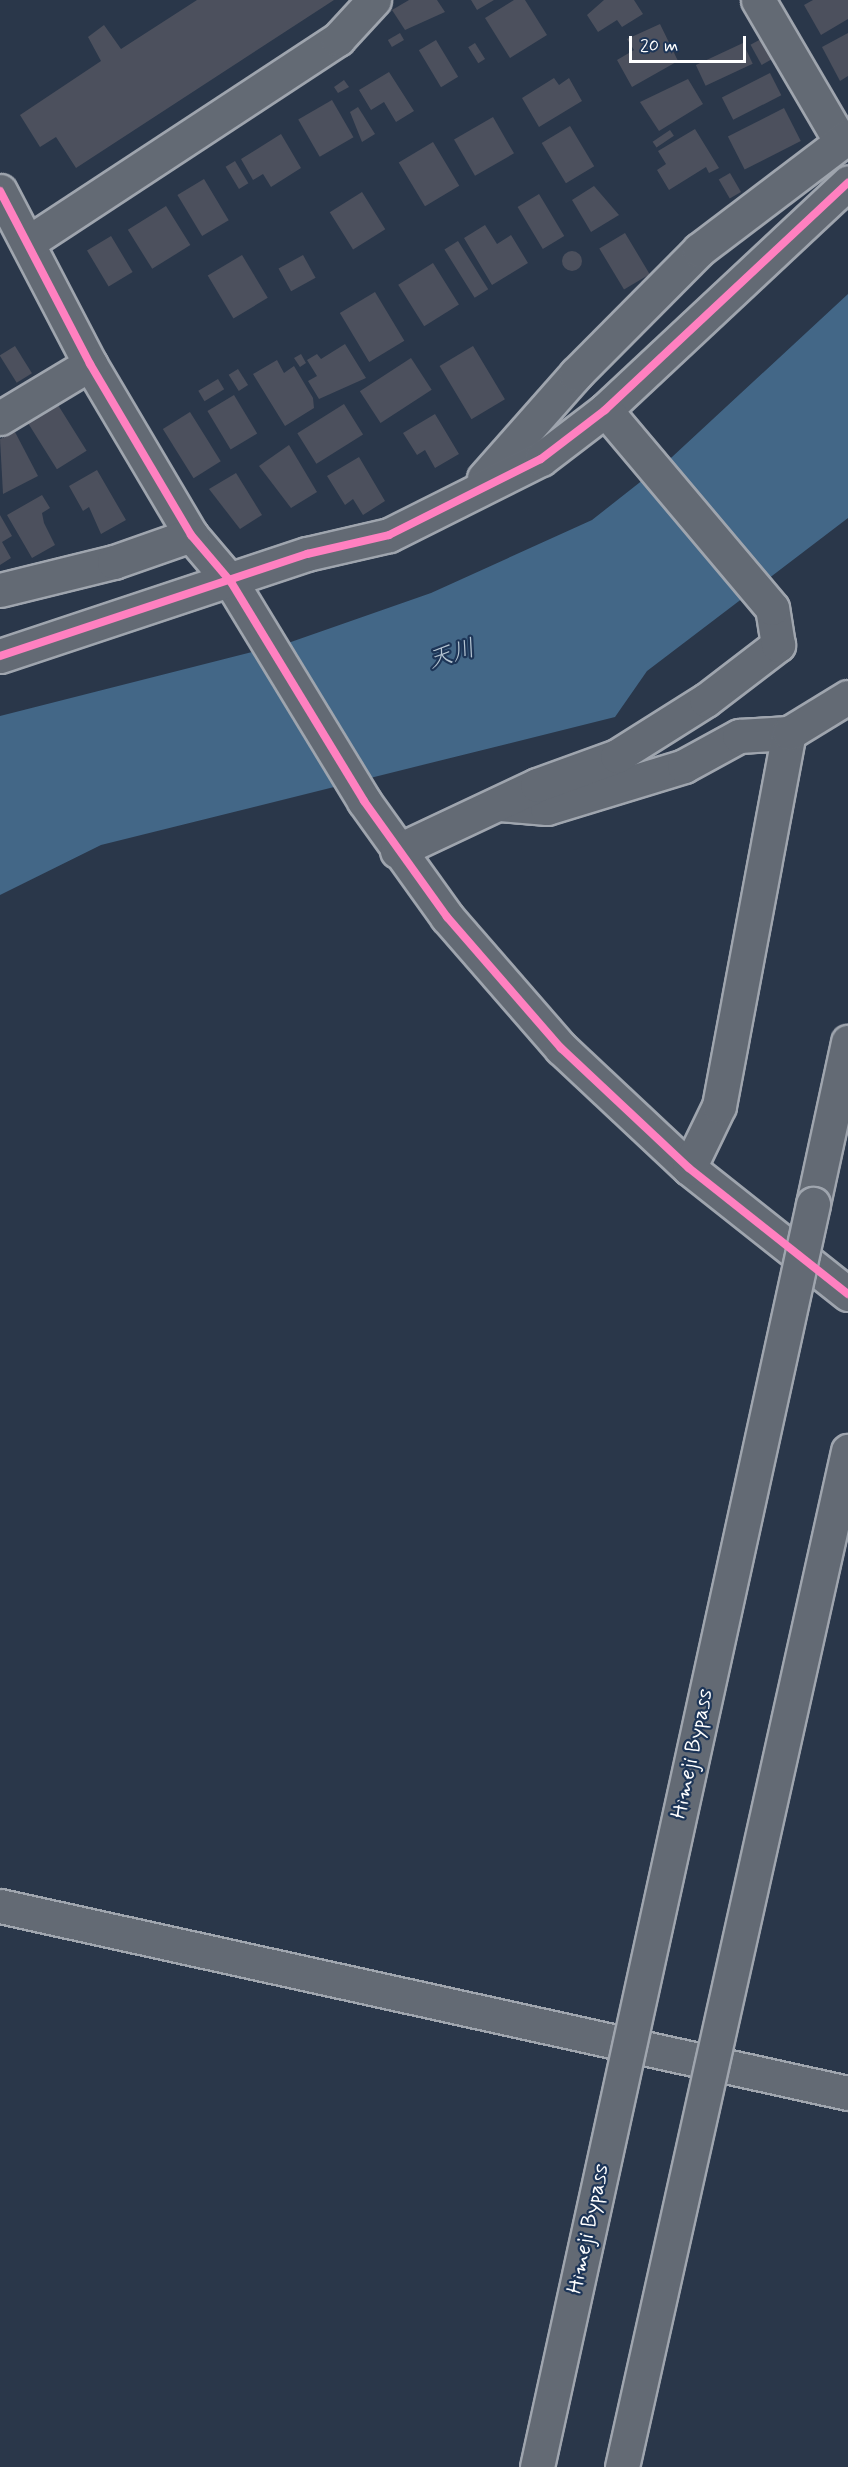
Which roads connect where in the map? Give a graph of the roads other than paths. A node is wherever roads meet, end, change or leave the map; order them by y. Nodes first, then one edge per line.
1 (374, 0) edge
2 (758, 0) edge
3 (844, 140) edge
4 (848, 183) edge
5 (0, 192) edge
6 (29, 242) junction
7 (90, 364) junction
8 (605, 410) junction
9 (0, 418) edge
10 (454, 506) junction
11 (191, 535) junction
12 (231, 582) junction
13 (0, 590) edge
14 (0, 656) edge
15 (848, 697) edge
16 (789, 733) junction
17 (500, 804) junction
18 (397, 851) junction
19 (848, 1042) edge
20 (689, 1168) junction
21 (848, 1294) edge
22 (848, 1451) edge
23 (0, 1906) edge
24 (848, 2093) edge
25 (537, 2467) edge
26 (622, 2467) edge

1 - 6 main road
2 - 3 main road
3 - 10 main road
4 - 8 main road
5 - 6 main road
6 - 7 main road
7 - 9 main road
7 - 11 main road
8 - 10 main road
8 - 17 main road
10 - 12 main road
11 - 12 main road
11 - 13 main road
12 - 14 main road
12 - 18 main road
15 - 16 main road
16 - 17 main road
16 - 20 main road
17 - 18 main road
18 - 20 main road
19 - 25 main road, Himeji Bypass, bridge
20 - 21 main road
22 - 26 main road, bridge
23 - 24 main road

